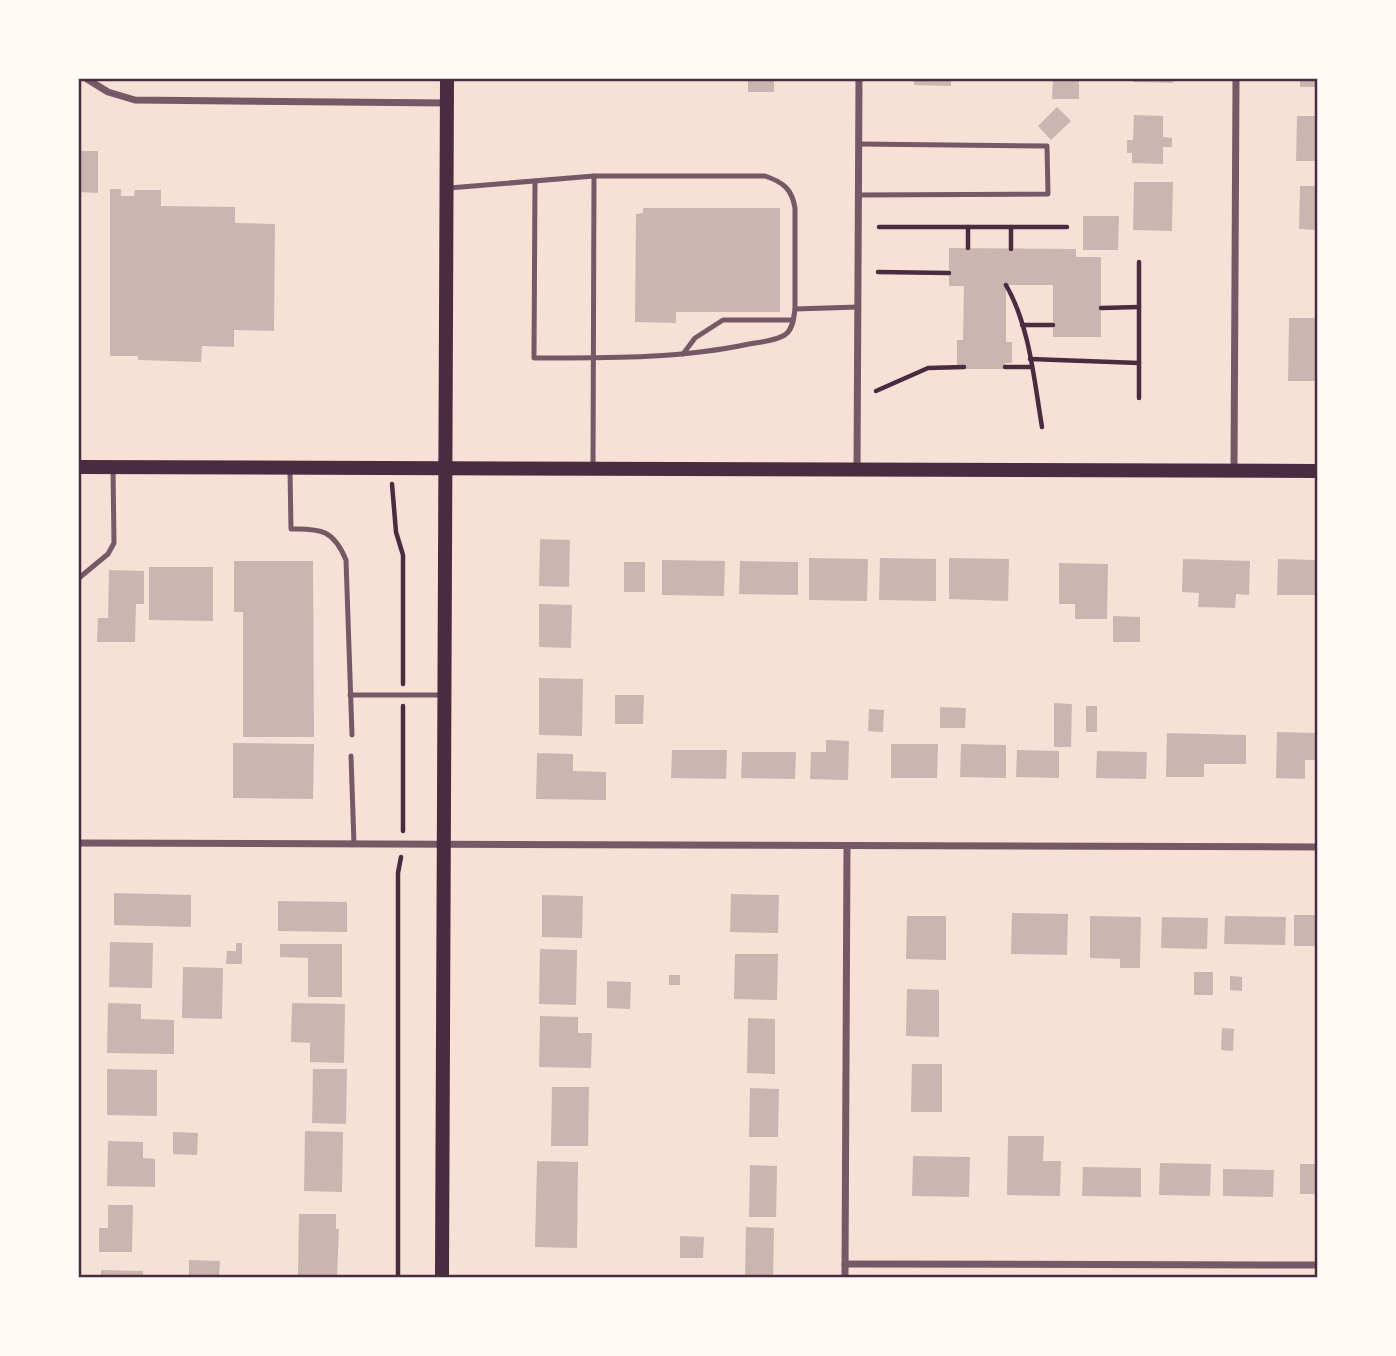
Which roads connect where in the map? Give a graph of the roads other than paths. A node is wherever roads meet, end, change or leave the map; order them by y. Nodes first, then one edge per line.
1 (87, 79) edge
2 (447, 79) edge
3 (859, 79) edge
4 (1236, 79) edge
5 (447, 103) junction
6 (859, 144) junction
7 (594, 176) junction
8 (535, 181) junction
9 (446, 188) junction
10 (858, 195) junction
11 (858, 307) junction
12 (795, 309) junction
13 (793, 320) junction
14 (683, 354) junction
15 (594, 358) junction
16 (79, 467) edge
17 (113, 468) junction
18 (290, 468) junction
19 (446, 469) junction
20 (593, 469) junction
21 (857, 469) junction
22 (1234, 470) junction
23 (1317, 471) edge
24 (79, 578) edge
25 (350, 695) junction
26 (445, 695) junction
27 (352, 735) dead end
28 (351, 757) dead end
29 (79, 843) edge
30 (354, 844) junction
31 (444, 845) junction
32 (847, 846) junction
33 (1317, 847) edge
34 (845, 1264) junction
35 (1317, 1265) edge
36 (442, 1277) edge
37 (845, 1277) edge

1 - 5 street
2 - 5 main road
3 - 6 street
4 - 22 street
5 - 9 main road
6 - 10 street
6 - 10 lane
7 - 8 lane
7 - 12 lane
7 - 15 lane
8 - 9 lane
8 - 15 lane
9 - 19 main road
10 - 11 street
11 - 12 lane
11 - 21 street
12 - 13 lane
13 - 14 lane
13 - 14 lane
14 - 15 lane
15 - 20 lane
16 - 17 main road
17 - 18 main road
17 - 24 lane
18 - 19 main road
18 - 25 lane
19 - 20 main road
19 - 26 main road
20 - 21 main road
21 - 22 main road
22 - 23 main road
25 - 26 lane
25 - 27 lane
26 - 31 main road
28 - 30 lane
29 - 30 street
30 - 31 street
31 - 32 street
31 - 36 main road
32 - 33 street
32 - 34 street
34 - 35 street
34 - 37 street

